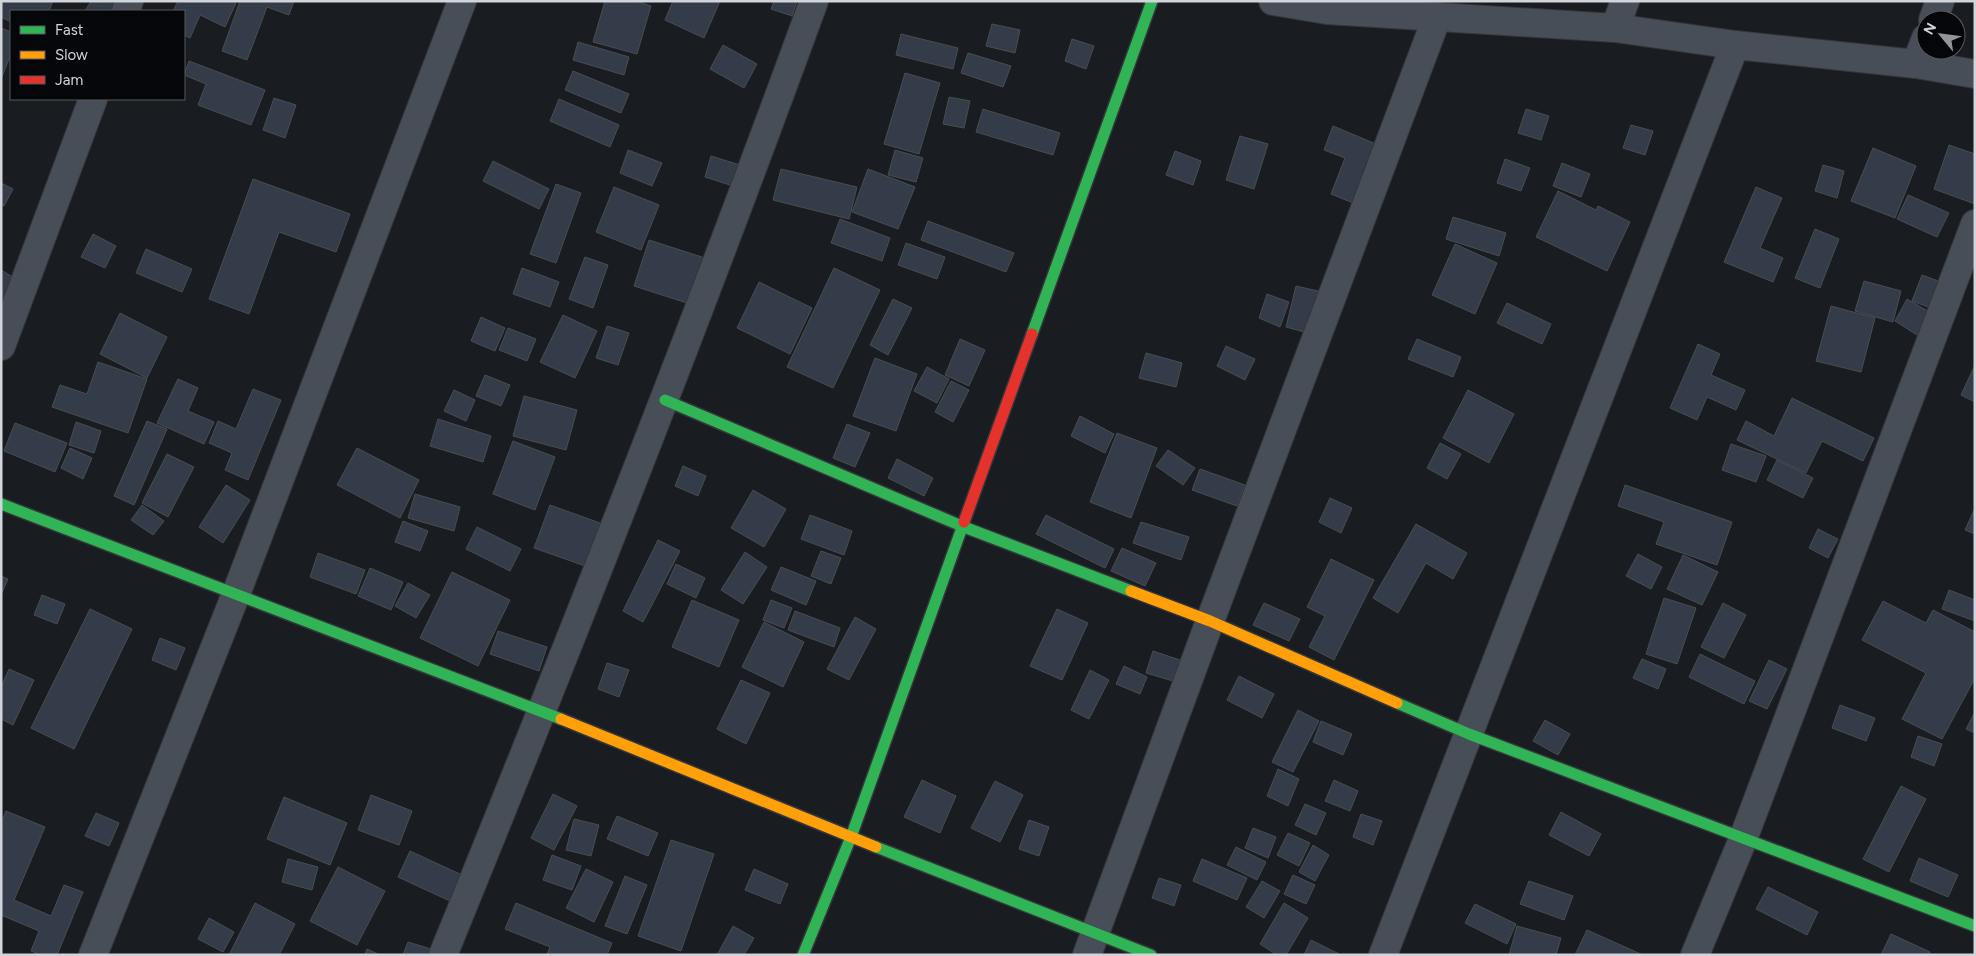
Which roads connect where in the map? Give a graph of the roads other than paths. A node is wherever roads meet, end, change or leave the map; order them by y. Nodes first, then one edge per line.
1 (462, 1) edge
2 (814, 1) edge
3 (1152, 1) edge
4 (1273, 1) edge
5 (1625, 1) edge
6 (1328, 5) edge
7 (1438, 18) junction
8 (1616, 28) junction
9 (1736, 44) junction
10 (1918, 60) edge
11 (1916, 64) junction
12 (1975, 74) edge
13 (93, 100) edge
14 (1975, 224) edge
15 (1, 346) edge
16 (665, 400) junction
17 (1, 504) edge
18 (964, 527) junction
19 (236, 594) junction
20 (1210, 621) junction
21 (542, 711) junction
22 (1469, 734) junction
23 (851, 837) junction
24 (1743, 839) junction
25 (1975, 926) edge
26 (1091, 944) edge
27 (93, 955) edge
28 (443, 955) edge
29 (803, 955) edge
30 (1151, 955) edge
31 (1383, 955) edge
32 (1695, 955) edge

1 - 19 street
2 - 16 street
3 - 18 street
4 - 6 street
5 - 8 street
6 - 7 street
7 - 8 street
7 - 20 street
8 - 9 street
9 - 11 street
9 - 22 street
10 - 11 street
11 - 12 street
13 - 15 street
14 - 24 street
16 - 18 street
16 - 21 street
17 - 19 street
18 - 20 street
18 - 23 street
19 - 21 street
19 - 27 street
20 - 22 street
20 - 26 street
21 - 23 street
21 - 28 street
22 - 24 street
22 - 31 street
23 - 26 street
23 - 29 street
24 - 25 street
24 - 32 street
26 - 30 street

